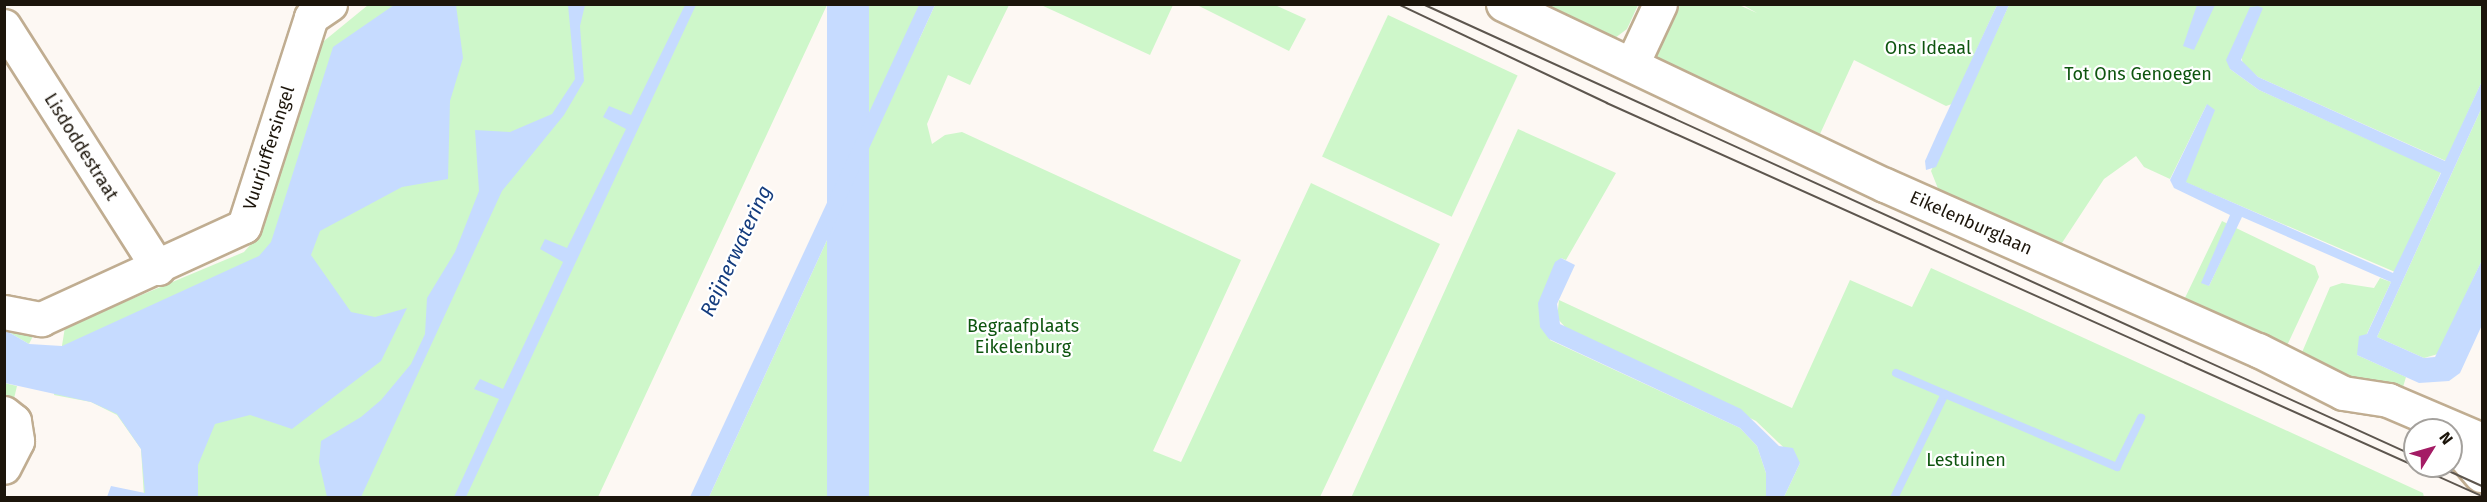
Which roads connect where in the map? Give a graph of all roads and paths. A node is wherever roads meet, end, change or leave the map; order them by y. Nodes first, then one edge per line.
1 (1503, 4) edge
2 (1660, 4) edge
3 (313, 8) edge
4 (4, 26) edge
5 (1632, 64) junction
6 (158, 268) junction
7 (4, 312) edge
8 (9, 417) edge
9 (2421, 418) edge
10 (2463, 436) edge
11 (2482, 440) edge
12 (2463, 457) edge
13 (4, 467) edge
14 (2479, 482) edge

1 - 5 street, Eikelenburglaan
2 - 5 street
3 - 6 street, Vuurjuffersingel
4 - 6 street, Lisdoddestraat
5 - 9 street, Eikelenburglaan
6 - 7 street, Vuurjuffersingel
8 - 13 street
10 - 11 street, Eikelenburglaan
12 - 14 street, Eikelenburglaan

